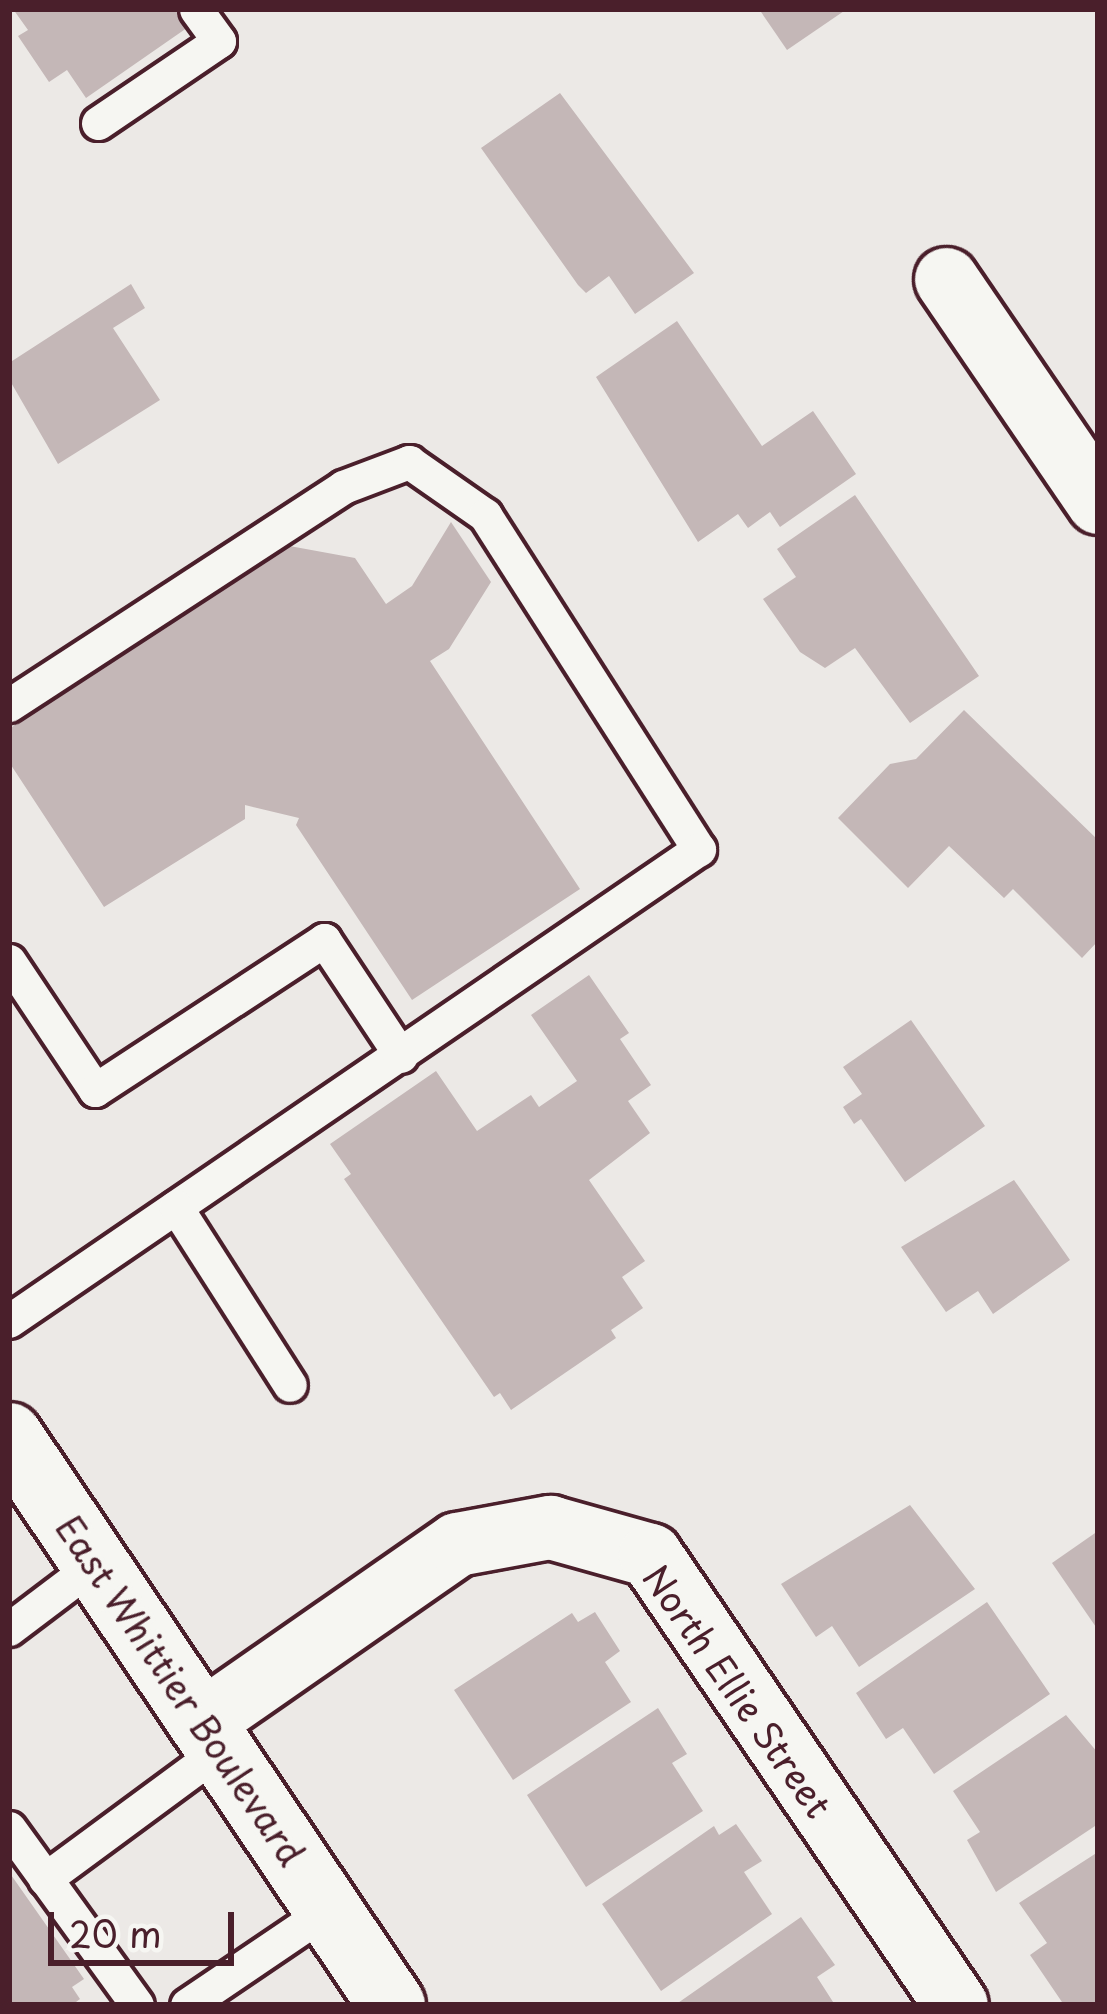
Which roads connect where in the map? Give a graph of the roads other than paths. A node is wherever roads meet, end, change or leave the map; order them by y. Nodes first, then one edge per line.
1 (196, 9) edge
2 (98, 123) dead end
3 (946, 279) dead end
4 (1098, 502) edge
5 (9, 705) edge
6 (9, 961) edge
7 (401, 1056) junction
8 (176, 1207) junction
9 (9, 1321) edge
10 (290, 1385) dead end
11 (9, 1436) edge
12 (95, 1564) junction
13 (9, 1629) edge
14 (210, 1736) junction
15 (9, 1828) edge
16 (45, 1879) junction
17 (329, 1909) junction
18 (137, 2005) edge
19 (187, 2005) edge
20 (392, 2005) edge
21 (956, 2005) edge

1 - 2 lane
3 - 4 street
5 - 7 lane
6 - 7 lane
7 - 8 lane
8 - 9 lane
8 - 10 lane
11 - 12 main road, East Whittier Boulevard
12 - 13 lane
12 - 14 main road, East Whittier Boulevard
14 - 16 lane
14 - 17 main road, East Whittier Boulevard
14 - 21 street, North Ellie Street
15 - 16 lane
16 - 18 lane
17 - 19 lane
17 - 20 main road, East Whittier Boulevard

